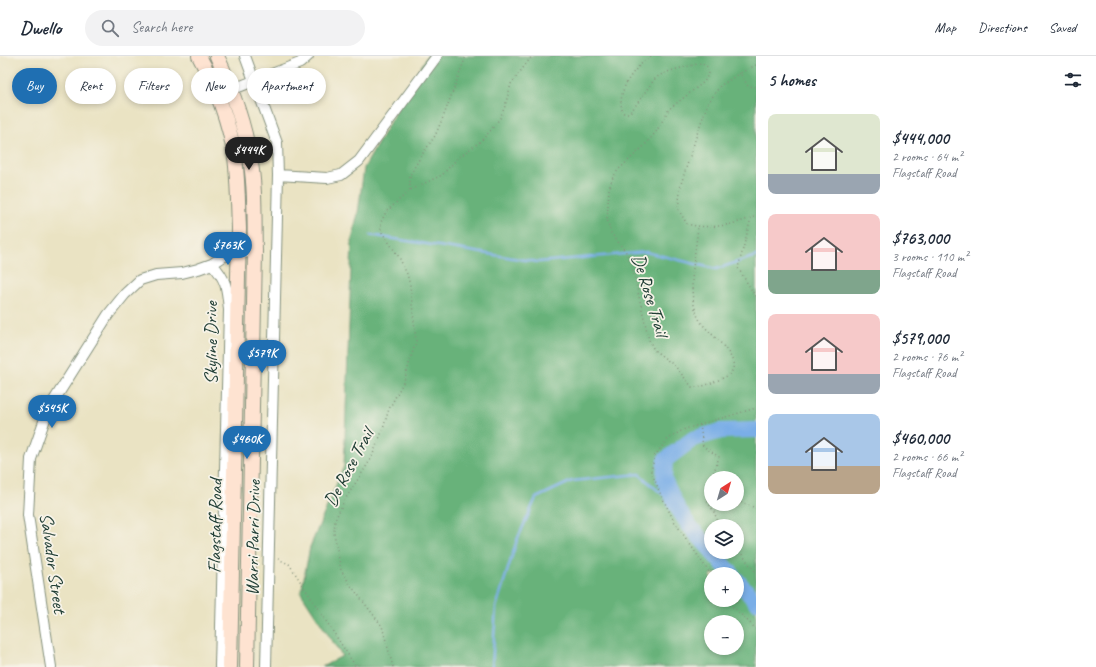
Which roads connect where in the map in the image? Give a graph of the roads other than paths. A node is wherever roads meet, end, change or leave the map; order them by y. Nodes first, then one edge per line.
1 (199, 56) edge
2 (217, 56) edge
3 (245, 56) edge
4 (308, 56) edge
5 (437, 56) edge
6 (205, 68) edge
7 (222, 68) edge
8 (250, 68) edge
9 (288, 68) edge
10 (221, 104) edge
11 (237, 104) edge
12 (263, 104) edge
13 (278, 175) junction
14 (254, 251) junction
15 (238, 253) junction
16 (212, 264) junction
17 (51, 667) edge
18 (220, 667) edge
19 (230, 667) edge
20 (247, 667) edge
21 (266, 667) edge

1 - 6 main road, Flagstaff Road
2 - 7 main road, Flagstaff Road
3 - 8 street, Warri Parri Drive
4 - 9 street
5 - 13 street
10 - 15 main road, Flagstaff Road
11 - 14 main road, Flagstaff Road
12 - 13 street, Warri Parri Drive
13 - 21 street, Warri Parri Drive
14 - 15 street, Salvador Street
14 - 20 main road, Flagstaff Road
15 - 16 street, Salvador Street
15 - 19 main road, Flagstaff Road
16 - 17 street, Salvador Street
16 - 18 street, Skyline Drive

